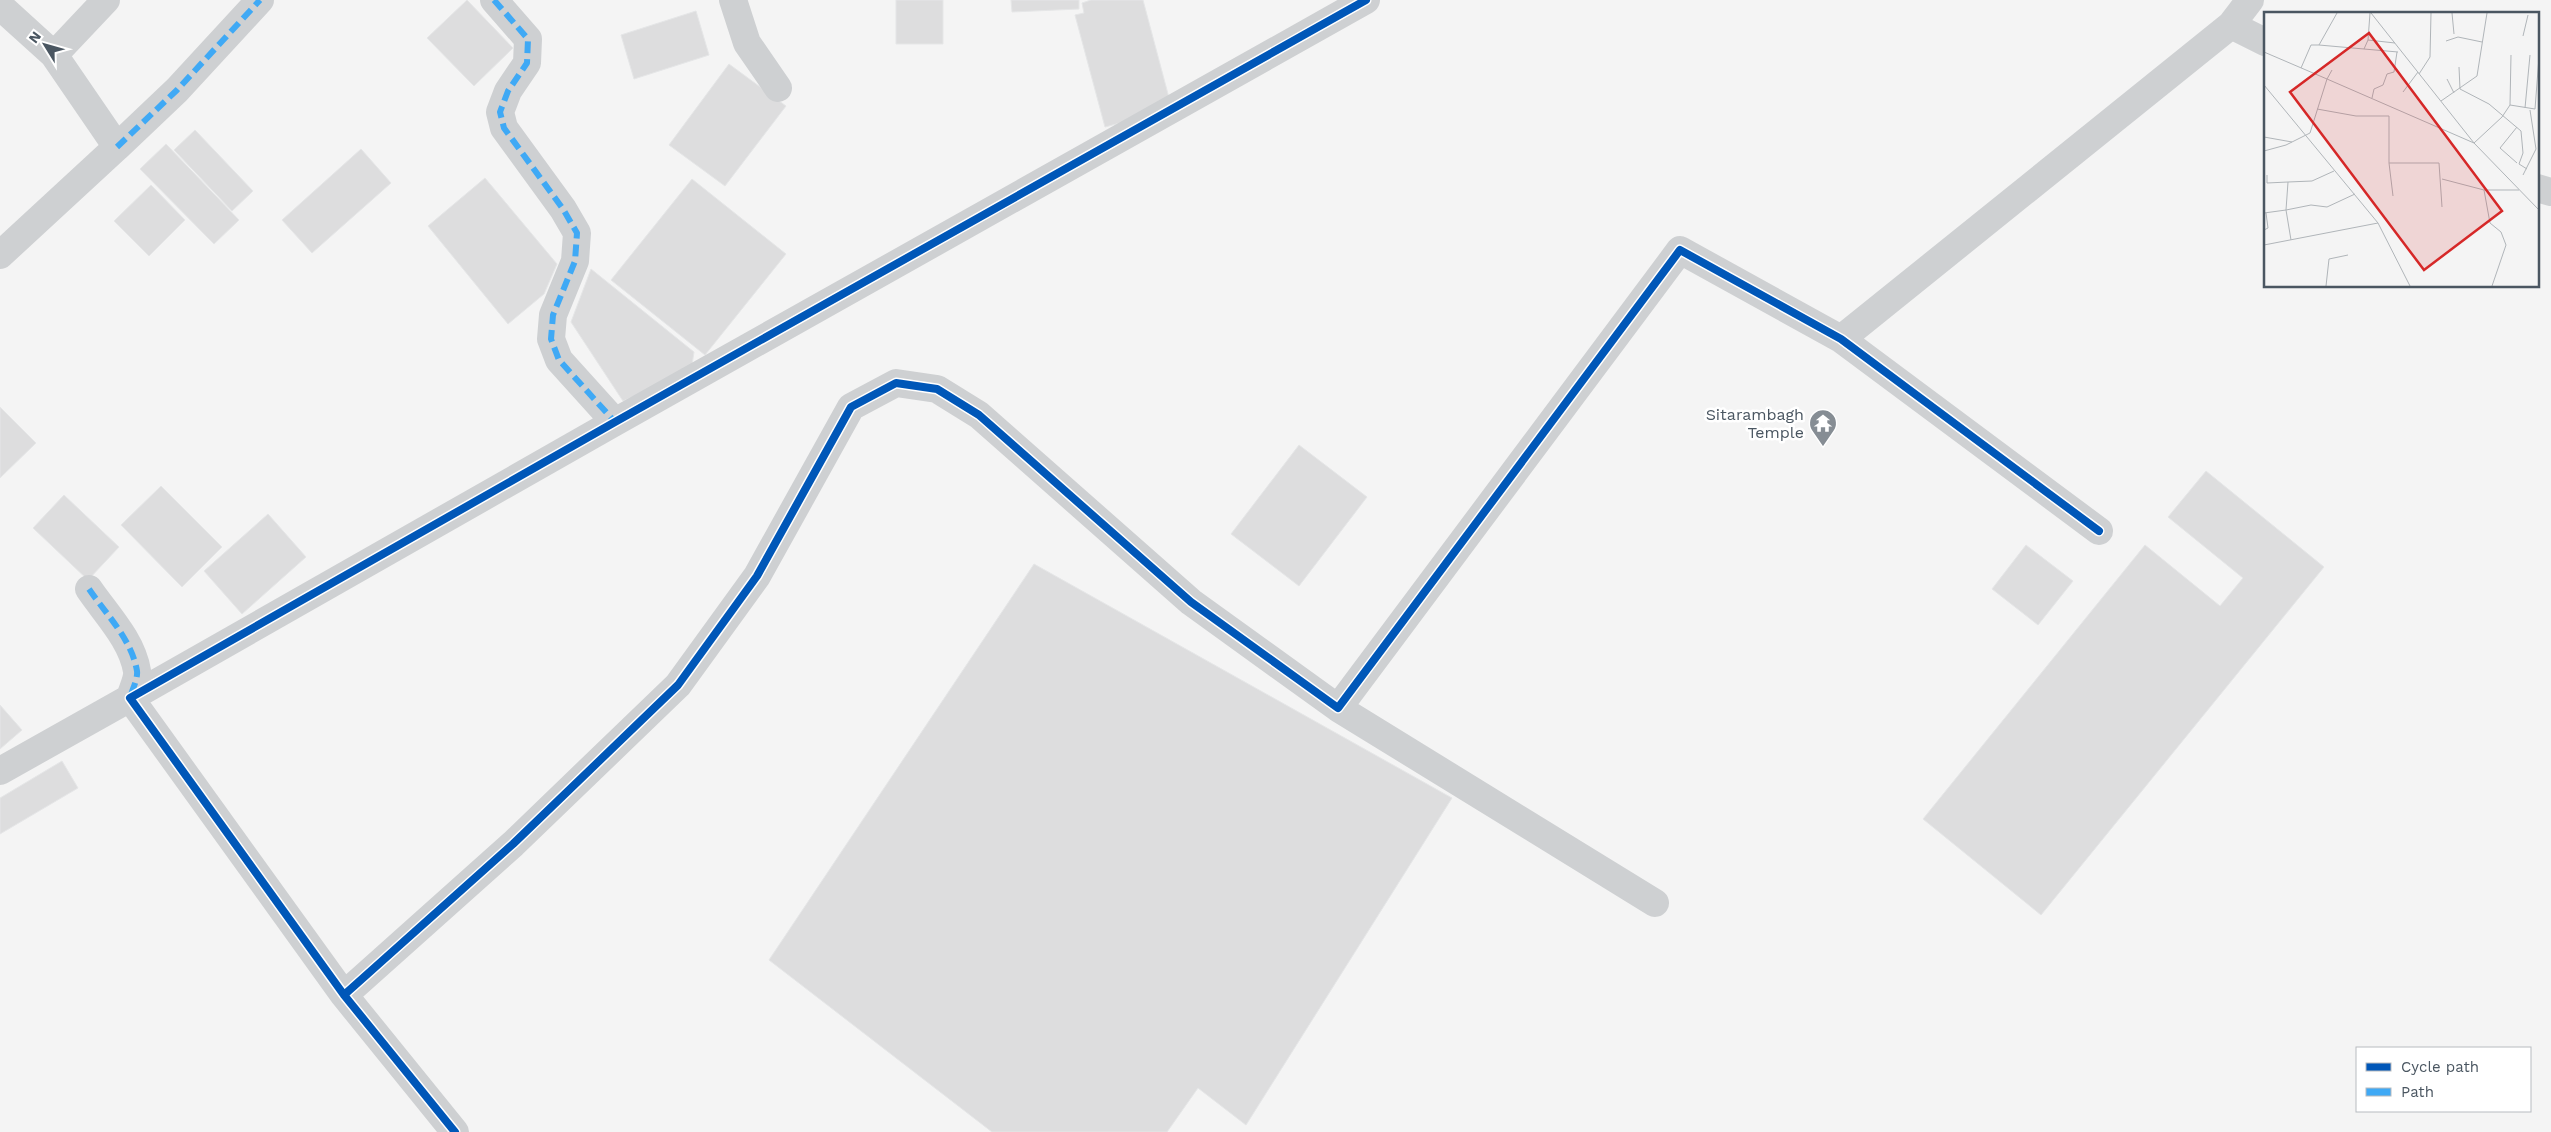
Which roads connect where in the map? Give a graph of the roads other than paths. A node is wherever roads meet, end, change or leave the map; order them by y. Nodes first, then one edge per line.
1 (106, 0) edge
2 (260, 0) edge
3 (494, 0) edge
4 (733, 0) edge
5 (1366, 0) edge
6 (2250, 0) edge
7 (0, 6) edge
8 (2231, 25) junction
9 (2264, 42) edge
10 (54, 55) junction
11 (778, 88) dead end
12 (117, 147) junction
13 (2538, 188) edge
14 (2551, 192) edge
15 (0, 255) edge
16 (1841, 339) junction
17 (615, 422) junction
18 (2099, 531) dead end
19 (89, 589) dead end
20 (130, 698) junction
21 (1338, 708) junction
22 (0, 772) edge
23 (1655, 903) dead end
24 (344, 995) junction
25 (455, 1132) edge

1 - 10 street
2 - 12 street
3 - 17 street
4 - 11 street
5 - 17 street
6 - 8 street
7 - 10 street
8 - 9 street
8 - 16 street
10 - 12 street
12 - 15 street
13 - 14 street
16 - 18 street
16 - 21 street
17 - 20 street
19 - 20 street
20 - 22 street
20 - 24 street
21 - 23 street
21 - 24 street
24 - 25 street

